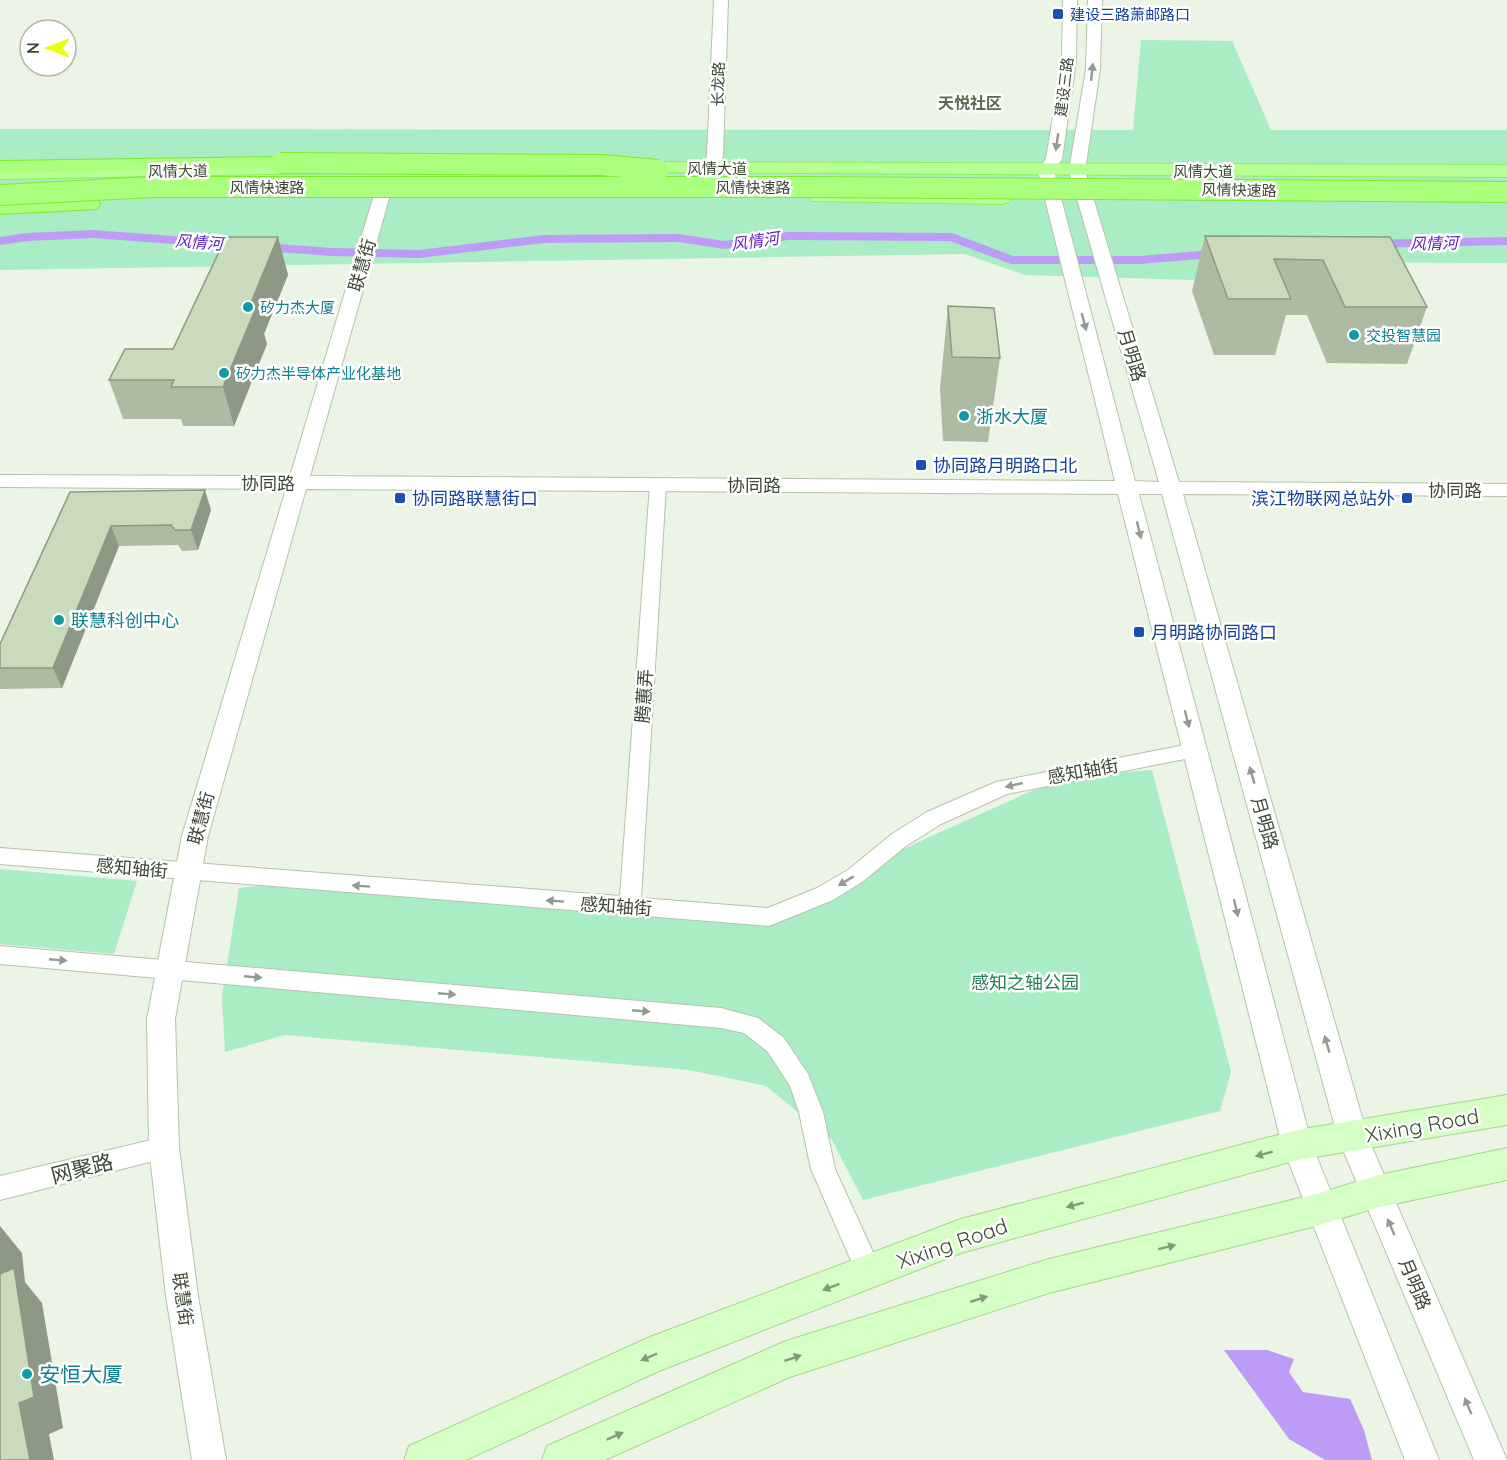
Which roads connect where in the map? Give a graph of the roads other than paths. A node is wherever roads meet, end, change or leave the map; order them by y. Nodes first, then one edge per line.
1 (721, 0) edge
2 (1070, 0) edge
3 (1095, 0) edge
4 (0, 161) edge
5 (0, 167) edge
6 (1046, 171) junction
7 (1077, 171) junction
8 (1507, 171) edge
9 (712, 172) junction
10 (0, 173) edge
11 (0, 178) edge
12 (1507, 180) edge
13 (577, 188) junction
14 (1507, 192) edge
15 (0, 193) edge
16 (382, 195) junction
17 (1053, 198) junction
18 (1086, 198) junction
19 (1507, 200) edge
20 (0, 208) edge
21 (0, 481) edge
22 (298, 483) junction
23 (658, 484) junction
24 (1128, 487) junction
25 (1172, 488) junction
26 (1507, 490) edge
27 (1195, 750) junction
28 (0, 856) edge
29 (188, 873) junction
30 (630, 907) junction
31 (0, 955) edge
32 (170, 970) junction
33 (1507, 1110) edge
34 (1353, 1138) junction
35 (1297, 1145) junction
36 (164, 1148) junction
37 (1507, 1164) edge
38 (0, 1188) edge
39 (1376, 1192) junction
40 (1320, 1209) junction
41 (868, 1272) junction
42 (209, 1460) edge
43 (423, 1460) edge
44 (561, 1460) edge
45 (1422, 1460) edge
46 (1491, 1460) edge

1 - 9 street, 长龙路
2 -> 6 street, 建设三路
7 -> 3 street, 建设三路
4 - 9 main road
5 - 9 highway, bridge
6 - 7 main road, 风情大道
6 - 9 main road, 风情大道
6 - 17 street, 月明路
7 - 8 main road, 风情大道
7 - 18 street, 月明路
9 - 10 main road, 风情大道
9 - 11 highway, 风情快速路
9 - 12 highway, 风情快速路
13 - 14 highway, 风情快速路, bridge
13 - 15 highway, 风情快速路, bridge
13 - 20 highway, bridge
15 - 16 main road, 风情大道
16 - 17 main road, 风情大道
16 - 22 street, 联慧街
17 - 18 main road, 风情大道
17 -> 24 street, 月明路
18 - 19 main road, 风情大道
18 - 25 street, 月明路
21 - 22 street, 协同路
22 - 23 street, 协同路
22 - 29 street, 联慧街
23 - 24 street, 协同路
23 - 30 street, 腾蕙弄
24 - 25 street, 协同路
24 -> 27 street, 月明路
25 - 26 street, 协同路
34 -> 25 street, 月明路
27 -> 30 street, 感知轴街
27 -> 35 street, 月明路
28 - 29 street, 感知轴街
30 -> 29 street, 感知轴街
29 - 32 street, 联慧街
31 -> 32 street
32 - 36 street, 联慧街
32 -> 41 street
33 - 34 main road, Xixing Road
34 - 35 main road, Xixing Road
34 - 39 street, 月明路
35 - 40 street, 月明路
35 -> 41 main road, Xixing Road
36 - 38 street, 网聚路
36 - 42 street, 联慧街
37 - 39 main road
39 - 40 main road
46 -> 39 street, 月明路
44 -> 40 main road
40 - 45 street, 月明路
41 -> 43 main road, Xixing Road

